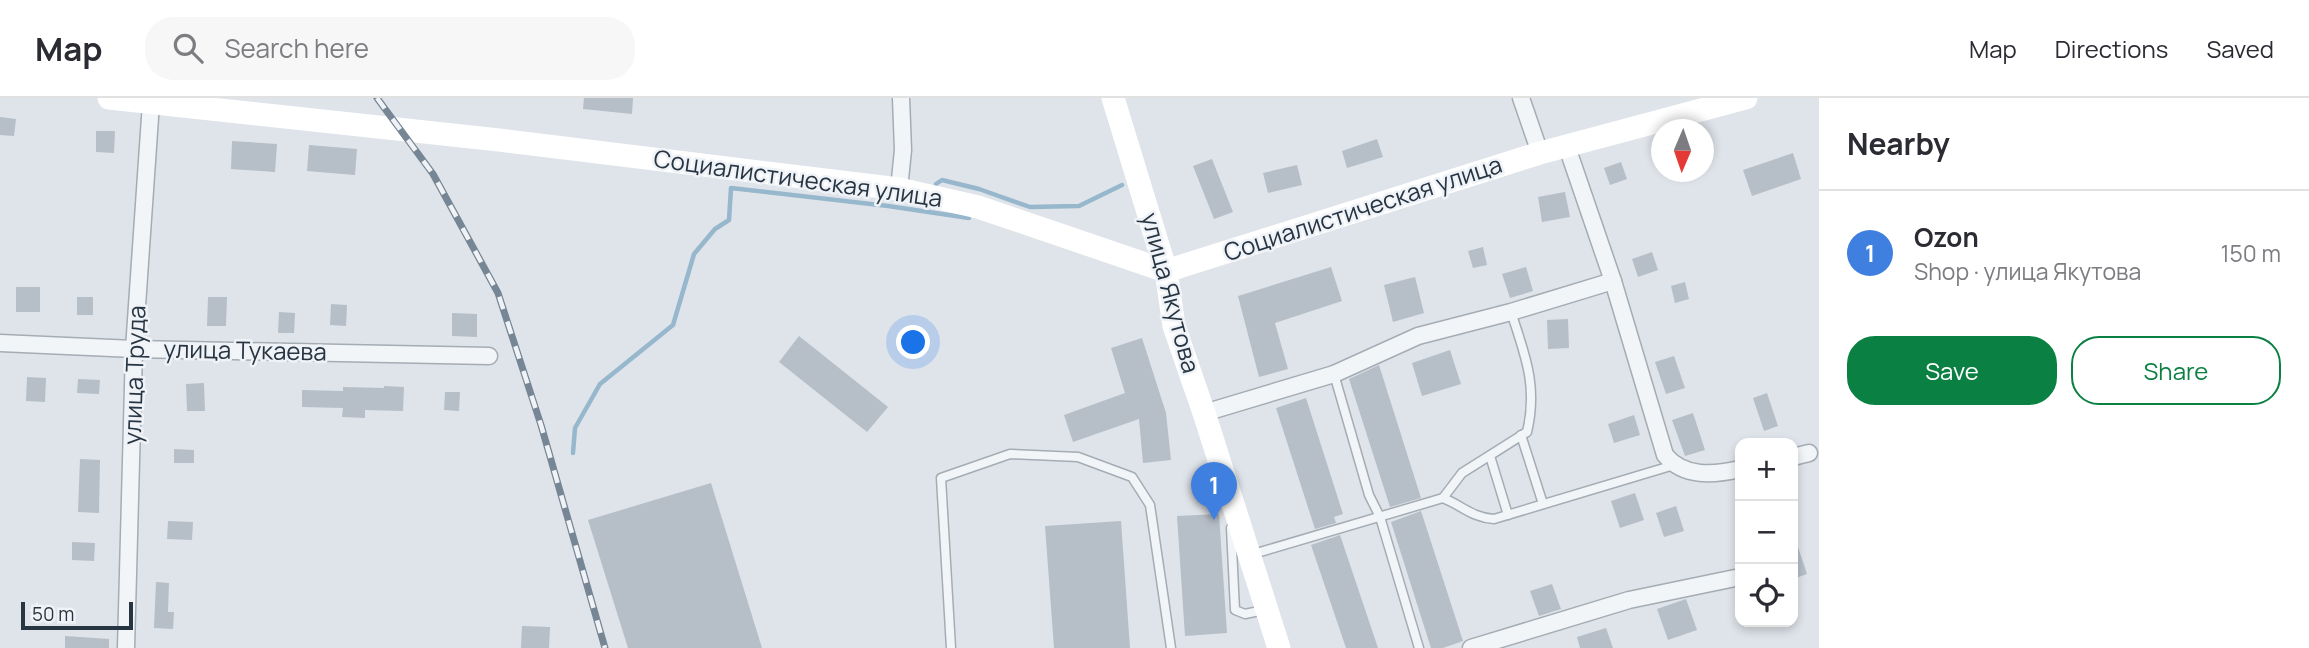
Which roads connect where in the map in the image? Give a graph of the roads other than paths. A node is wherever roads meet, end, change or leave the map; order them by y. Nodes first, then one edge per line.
1 (109, 98) edge
2 (901, 98) edge
3 (1113, 98) edge
4 (1521, 98) edge
5 (1746, 98) edge
6 (151, 103) junction
7 (1567, 147) junction
8 (1540, 153) junction
9 (899, 189) junction
10 (1166, 271) junction
11 (1613, 281) junction
12 (1511, 312) junction
13 (0, 343) edge
14 (134, 349) junction
15 (489, 356) dead end
16 (1334, 374) junction
17 (1204, 413) junction
18 (1521, 435) junction
19 (1809, 453) dead end
20 (1490, 456) junction
21 (1798, 456) edge
22 (1674, 465) junction
23 (1735, 470) edge
24 (1230, 493) junction
25 (1443, 498) junction
26 (1543, 505) junction
27 (1508, 515) junction
28 (1380, 517) junction
29 (1250, 555) junction
30 (1735, 578) edge
31 (1267, 610) junction
32 (126, 648) edge
33 (951, 648) edge
34 (1171, 648) edge
35 (1279, 648) edge
36 (1419, 648) edge
37 (1471, 648) edge

1 - 6 street, Социалистическая улица
2 - 9 street
3 - 10 street, улица Якутова
4 - 8 street
5 - 7 street, Социалистическая улица
6 - 9 street, Социалистическая улица
6 - 14 street, улица Труда
7 - 8 street, Социалистическая улица
7 - 11 street
8 - 10 street, Социалистическая улица
9 - 10 street, Социалистическая улица
10 - 17 street, улица Якутова
11 - 12 street
11 - 22 street
12 - 16 street
12 - 18 lane
13 - 14 street, улица Тукаева
14 - 15 street, улица Тукаева
14 - 32 street, улица Труда
16 - 17 street
16 - 28 lane
17 - 24 street, улица Якутова
18 - 20 lane
18 - 26 lane
19 - 21 street
20 - 25 lane
20 - 27 lane
22 - 23 street
22 - 26 lane
24 - 29 street, улица Якутова
24 - 31 lane
25 - 27 lane
25 - 28 lane
26 - 27 lane
28 - 29 lane
28 - 36 lane
29 - 31 street, улица Якутова
30 - 37 street
31 - 35 street, улица Якутова
33 - 34 lane

